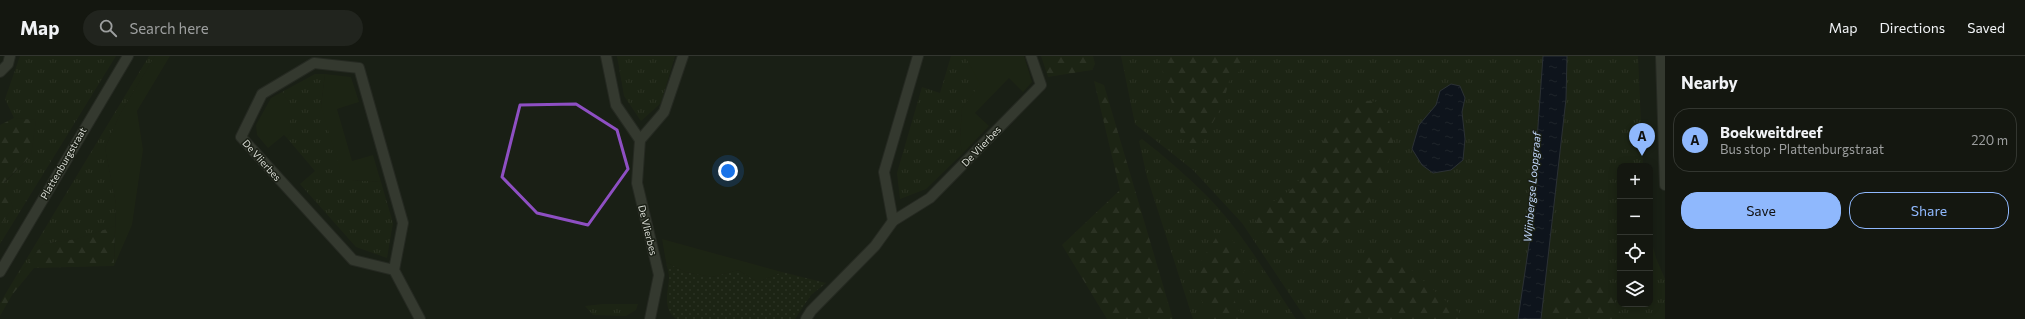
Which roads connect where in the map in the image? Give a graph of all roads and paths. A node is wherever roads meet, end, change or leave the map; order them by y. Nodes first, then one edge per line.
1 (10, 56) edge
2 (128, 56) edge
3 (606, 56) edge
4 (683, 56) edge
5 (918, 56) edge
6 (1031, 56) edge
7 (1661, 56) edge
8 (0, 72) edge
9 (640, 140) junction
10 (1665, 185) edge
11 (893, 220) junction
12 (394, 270) junction
13 (0, 272) edge
14 (420, 319) edge
15 (650, 319) edge
16 (806, 319) edge

1 - 8 street
2 - 13 street, Plattenburgstraat
3 - 9 street
4 - 9 street
5 - 11 street
6 - 11 street, De Vlierbes
7 - 10 street
9 - 15 street, De Vlierbes
11 - 16 street, De Vlierbes
12 - 12 street, De Vlierbes
12 - 14 street

